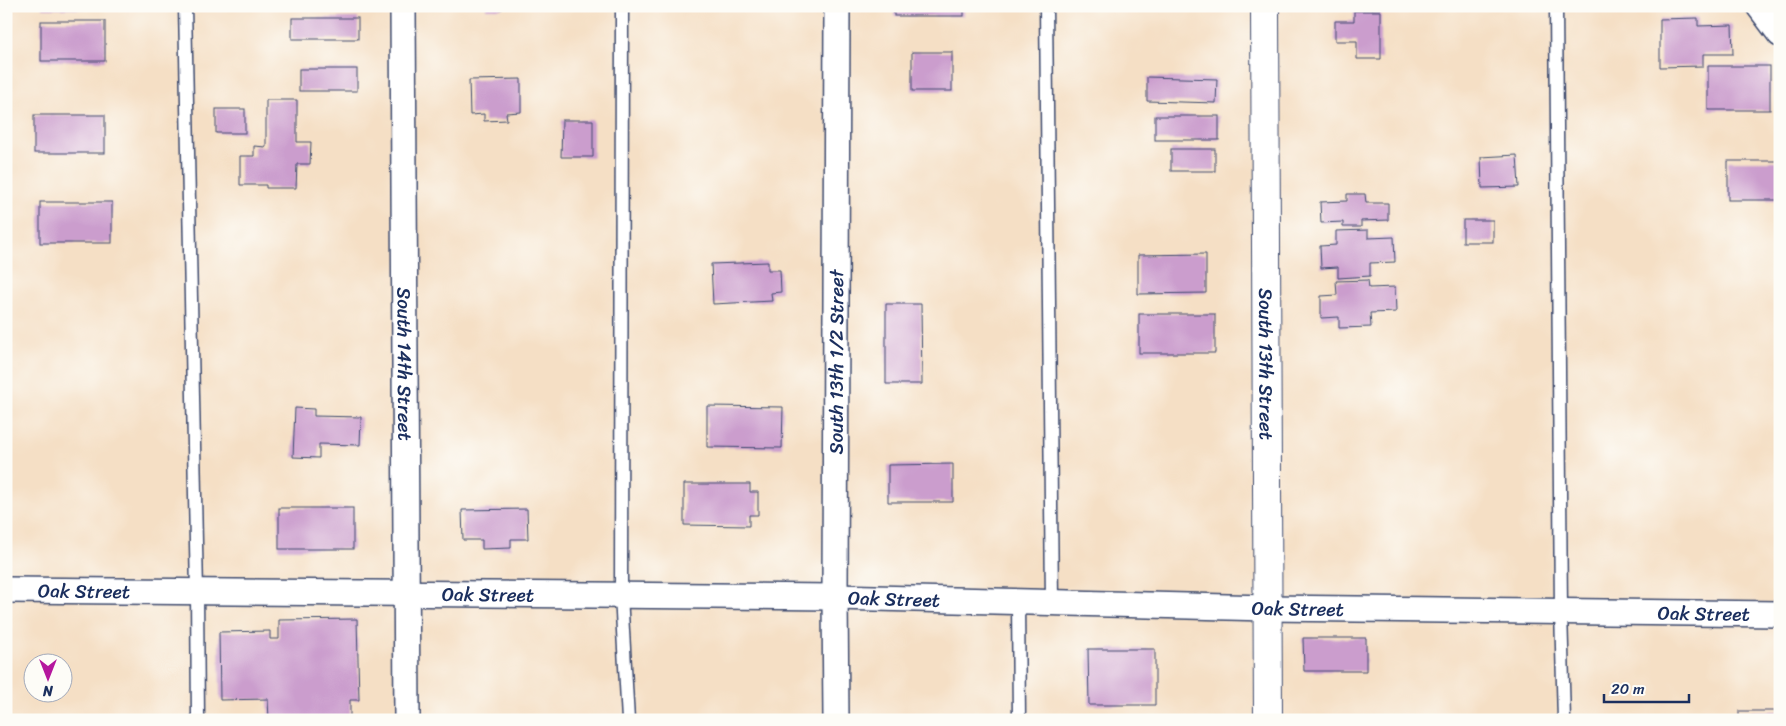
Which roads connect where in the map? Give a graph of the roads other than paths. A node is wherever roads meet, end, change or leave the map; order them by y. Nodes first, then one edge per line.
1 (185, 6) edge
2 (403, 6) edge
3 (622, 6) edge
4 (837, 6) edge
5 (1046, 6) edge
6 (1265, 6) edge
7 (1556, 6) edge
8 (1759, 6) edge
9 (1780, 34) edge
10 (6, 590) edge
11 (197, 592) junction
12 (407, 593) junction
13 (621, 595) junction
14 (835, 597) junction
15 (1018, 601) junction
16 (1052, 602) junction
17 (1267, 608) junction
18 (1561, 611) junction
19 (1780, 614) edge
20 (198, 720) edge
21 (408, 720) edge
22 (628, 720) edge
23 (836, 720) edge
24 (1019, 720) edge
25 (1268, 720) edge
26 (1564, 720) edge

1 - 11 lane
2 - 12 street, South 14th Street
3 - 13 lane
4 - 14 street, South 13th 1/2 Street
5 - 16 lane
6 - 17 main road, South 13th Street
7 - 18 lane
8 - 9 street
10 - 11 street, Oak Street
11 - 12 street, Oak Street
11 - 20 lane
12 - 13 street, Oak Street
12 - 21 street, South 14th Street
13 - 14 street, Oak Street
13 - 22 lane
14 - 15 street, Oak Street
14 - 23 street, South 13th 1/2 Street
15 - 16 street, Oak Street
15 - 24 lane
16 - 17 street, Oak Street
17 - 18 street, Oak Street
17 - 25 main road, South 13th Street
18 - 19 street, Oak Street
18 - 26 lane

